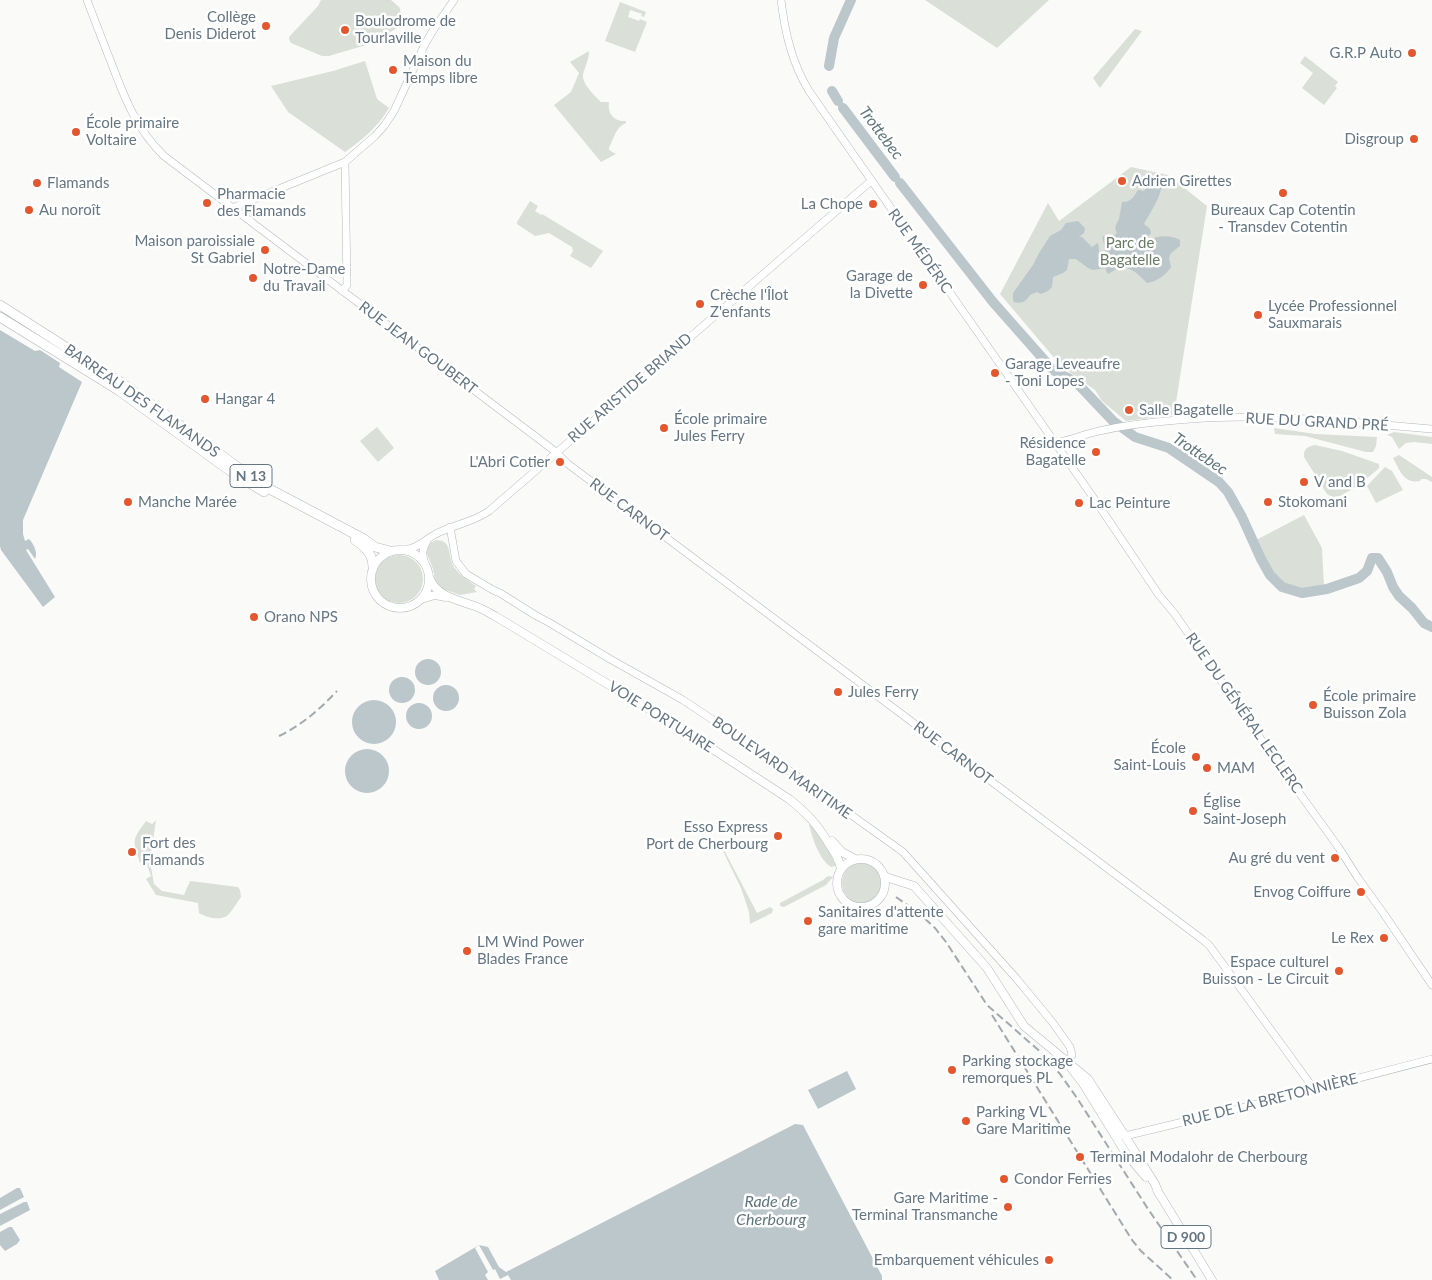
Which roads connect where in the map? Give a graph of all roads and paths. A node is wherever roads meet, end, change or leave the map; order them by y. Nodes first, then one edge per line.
1 (87, 0) edge
2 (454, 0) edge
3 (781, 0) edge
4 (345, 162) junction
5 (870, 181) junction
6 (232, 208) junction
7 (342, 291) junction
8 (0, 305) edge
9 (0, 317) edge
10 (1432, 429) edge
11 (1055, 443) junction
12 (556, 452) junction
13 (450, 528) junction
14 (427, 541) junction
15 (404, 550) junction
16 (390, 551) junction
17 (425, 564) junction
18 (373, 567) junction
19 (429, 577) junction
20 (452, 598) junction
21 (421, 599) junction
22 (819, 826) junction
23 (855, 859) junction
24 (841, 869) junction
25 (884, 876) junction
26 (907, 883) junction
27 (885, 888) junction
28 (1432, 985) edge
29 (1432, 1059) edge
30 (1068, 1063) junction
31 (1314, 1089) junction
32 (1112, 1131) junction
33 (1125, 1136) junction
34 (1159, 1194) junction
35 (1212, 1280) edge

1 - 6 street, RUE JEAN GOUBERT
2 - 4 street
3 - 5 street, RUE MÉDÉRIC
4 - 6 street
4 - 7 street
5 - 11 street, RUE MÉDÉRIC
5 - 12 street, RUE ARISTIDE BRIAND
6 - 7 street, RUE JEAN GOUBERT
7 - 12 street, RUE JEAN GOUBERT
8 - 16 highway, BARREAU DES FLAMANDS / N 13
9 - 18 highway, BARREAU DES FLAMANDS / N 13
10 - 11 street, RUE DU GRAND PRÉ
11 - 28 street, RUE DU GÉNÉRAL LECLERC
12 - 13 street, RUE ARISTIDE BRIAND
12 - 31 street, RUE CARNOT
13 - 14 street, RUE ARISTIDE BRIAND
13 - 30 street, BOULEVARD MARITIME
14 - 15 street, RUE ARISTIDE BRIAND
14 - 17 street
15 - 16 main road
15 - 17 main road
16 - 18 main road
17 - 19 main road
18 - 21 main road
19 - 20 main road, VOIE PORTUAIRE
19 - 21 main road
20 - 21 main road, VOIE PORTUAIRE
20 - 22 main road, VOIE PORTUAIRE
22 - 23 main road
22 - 24 main road, VOIE PORTUAIRE
23 - 24 main road
23 - 25 main road
24 - 27 main road
25 - 26 main road
25 - 27 main road
26 - 27 main road
26 - 30 main road
29 - 31 street, RUE DE LA BRETONNIÈRE
30 - 32 main road, BOULEVARD MARITIME / D 900
30 - 33 main road, D 900
31 - 33 street, RUE DE LA BRETONNIÈRE
32 - 33 street
32 - 34 main road, D 900
33 - 34 main road, D 900
34 - 35 main road, D 900

